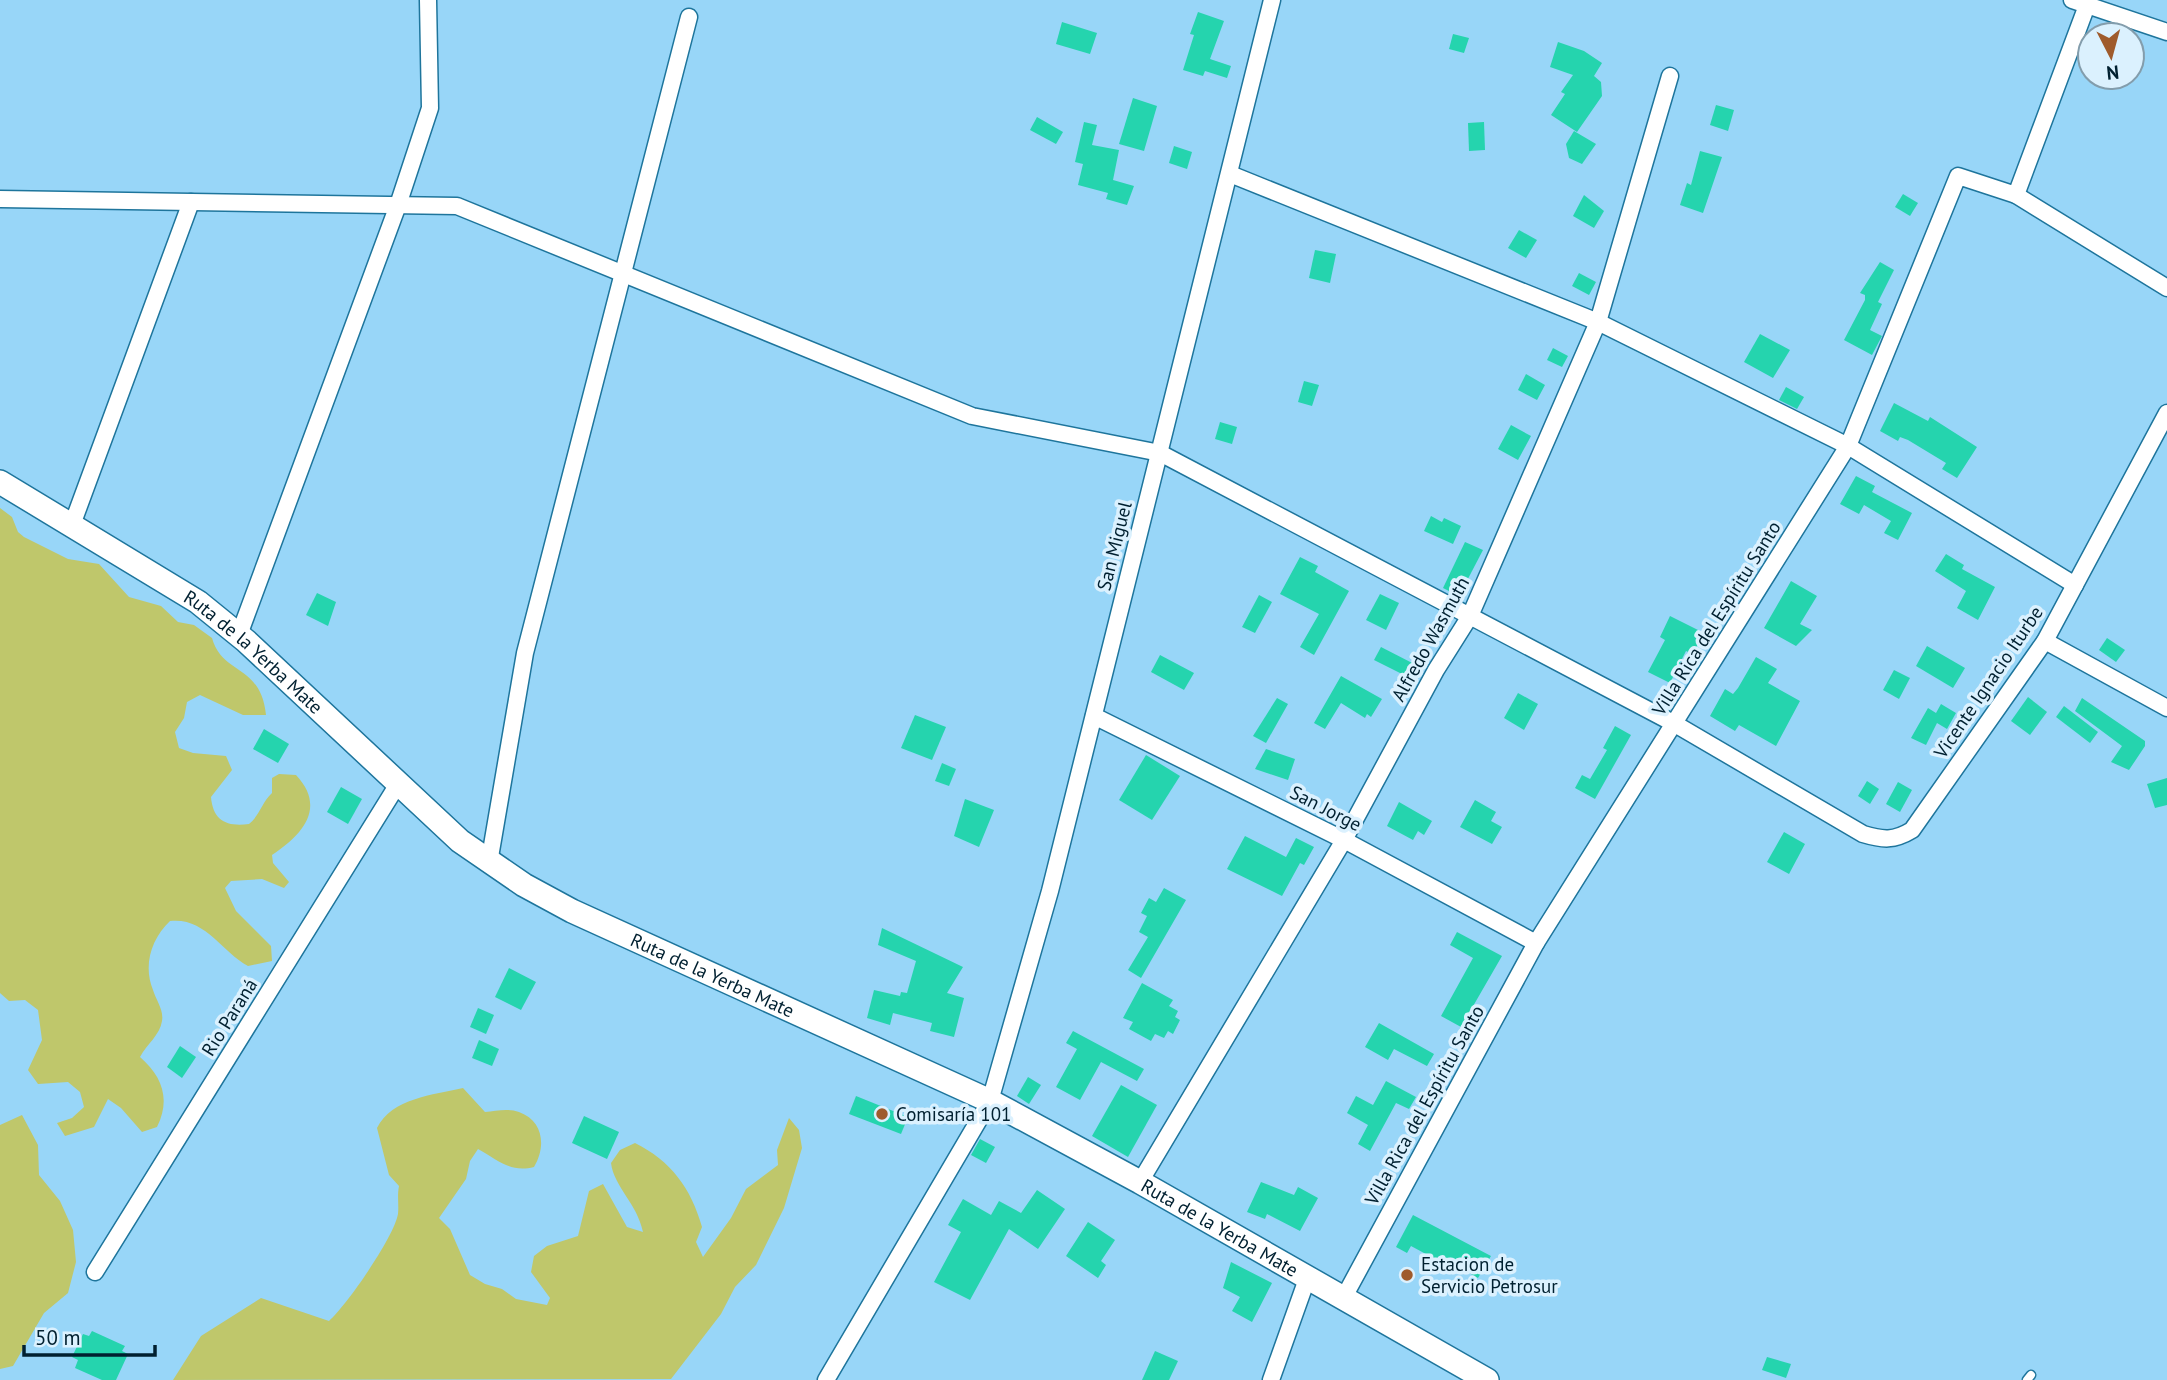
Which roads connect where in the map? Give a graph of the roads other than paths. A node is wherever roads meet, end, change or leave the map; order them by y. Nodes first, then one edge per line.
1 (428, 0) edge
2 (1272, 0) edge
3 (2082, 2) edge
4 (689, 17) dead end
5 (2167, 32) edge
6 (1670, 76) dead end
7 (1230, 174) junction
8 (2016, 195) junction
9 (0, 199) edge
10 (191, 202) junction
11 (398, 205) junction
12 (622, 273) junction
13 (2167, 288) edge
14 (1598, 321) junction
15 (2167, 413) edge
16 (1848, 446) junction
17 (1160, 453) junction
18 (0, 482) edge
19 (72, 525) junction
20 (2075, 585) junction
21 (1470, 616) junction
22 (239, 635) junction
23 (2045, 641) junction
24 (2167, 708) edge
25 (1094, 716) junction
26 (1675, 724) junction
27 (398, 784) junction
28 (1344, 840) junction
29 (489, 863) junction
30 (1536, 943) junction
31 (989, 1101) junction
32 (1140, 1182) junction
33 (95, 1272) dead end
34 (1307, 1279) junction
35 (1343, 1299) junction
36 (826, 1380) edge
37 (1271, 1380) edge
38 (1487, 1380) edge

1 - 11 street
2 - 7 street, San Miguel
3 - 5 street
3 - 8 street
4 - 12 street
6 - 14 street, Alfredo Wasmuth
7 - 14 street
7 - 17 street, San Miguel
8 - 13 street
8 - 16 street, Villa Rica del Espíritu Santo
9 - 10 street
10 - 11 street
10 - 19 street
11 - 12 street
11 - 22 street
12 - 17 street
12 - 29 street
14 - 16 street
14 - 21 street, Alfredo Wasmuth
15 - 20 street, Vicente Ignacio Iturbe
16 - 20 street
16 - 26 street, Villa Rica del Espíritu Santo
17 - 21 street
17 - 25 street, San Miguel
18 - 19 main road, Ruta de la Yerba Mate
19 - 22 main road, Ruta de la Yerba Mate
20 - 23 street, Vicente Ignacio Iturbe
21 - 26 street
21 - 28 street, Alfredo Wasmuth
22 - 27 main road, Ruta de la Yerba Mate
23 - 24 street
23 - 26 street, Vicente Ignacio Iturbe
25 - 28 street, San Jorge
25 - 31 street, San Miguel
26 - 30 street, Villa Rica del Espíritu Santo
27 - 29 main road, Ruta de la Yerba Mate
27 - 33 street, Rio Paraná
28 - 30 street, San Jorge
28 - 32 street, Alfredo Wasmuth
29 - 31 main road, Ruta de la Yerba Mate
30 - 35 street, Villa Rica del Espíritu Santo
31 - 32 main road, Ruta de la Yerba Mate
31 - 36 street, San Miguel
32 - 34 main road, Ruta de la Yerba Mate
34 - 35 main road, Ruta de la Yerba Mate
34 - 37 street
35 - 38 main road, Ruta de la Yerba Mate

